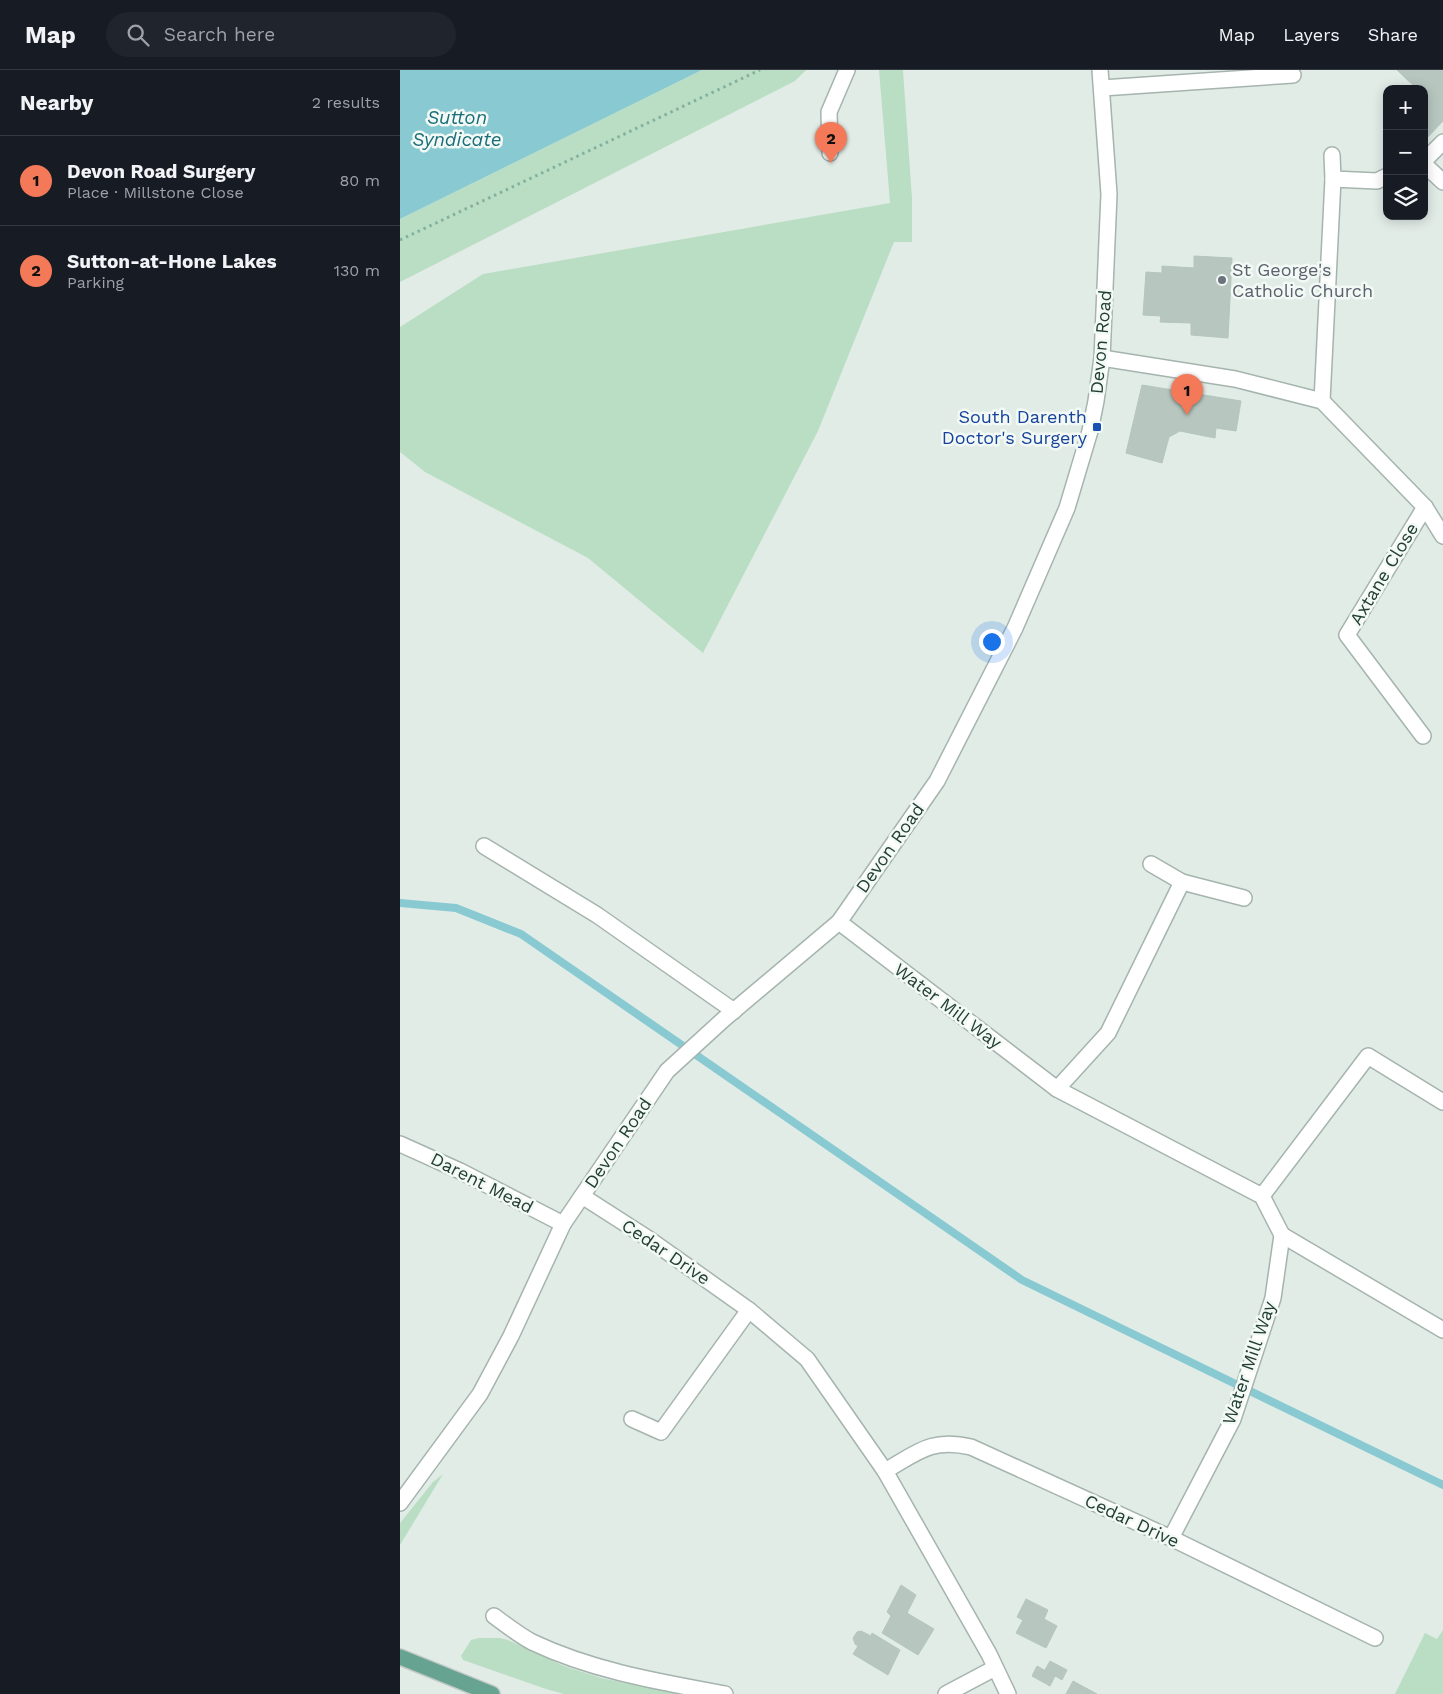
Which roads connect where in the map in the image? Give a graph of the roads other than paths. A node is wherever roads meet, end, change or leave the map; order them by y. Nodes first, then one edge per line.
1 (847, 70) edge
2 (1100, 70) edge
3 (1293, 75) dead end
4 (1102, 88) junction
5 (1443, 142) edge
6 (830, 153) dead end
7 (1332, 155) dead end
8 (1428, 158) edge
9 (1428, 166) edge
10 (1383, 178) edge
11 (1333, 179) junction
12 (1443, 182) edge
13 (1102, 358) junction
14 (1322, 401) junction
15 (1425, 507) junction
16 (1443, 536) edge
17 (1423, 736) dead end
18 (484, 846) dead end
19 (1151, 864) dead end
20 (1182, 882) junction
21 (1244, 898) dead end
22 (839, 922) junction
23 (729, 1015) junction
24 (1057, 1090) junction
25 (1443, 1102) edge
26 (402, 1149) edge
27 (582, 1196) junction
28 (1262, 1196) junction
29 (563, 1224) junction
30 (1282, 1235) junction
31 (749, 1310) junction
32 (1443, 1330) edge
33 (632, 1419) dead end
34 (885, 1471) junction
35 (400, 1504) edge
36 (1171, 1538) junction
37 (494, 1616) dead end
38 (1375, 1638) dead end
39 (400, 1657) edge
40 (995, 1668) junction
41 (489, 1694) edge
42 (726, 1694) edge
43 (946, 1694) edge
44 (1008, 1694) edge

1 - 6 street
2 - 4 street, Devon Road
3 - 4 street
4 - 13 street, Devon Road
5 - 8 street
7 - 11 street
9 - 12 street
10 - 11 street
11 - 14 street
13 - 14 street
13 - 22 street, Devon Road
14 - 15 street
15 - 16 street
15 - 17 street, Axtane Close
18 - 23 street
19 - 20 street
20 - 21 street
20 - 24 street
22 - 23 street, Devon Road
22 - 24 street, Water Mill Way
23 - 27 street, Devon Road
24 - 28 street, Water Mill Way
25 - 28 street
26 - 29 street, Darent Mead
27 - 29 street, Devon Road
27 - 31 street, Cedar Drive
28 - 30 street
29 - 35 street, Devon Road
30 - 32 street
30 - 36 street, Water Mill Way
31 - 33 street
31 - 34 street, Cedar Drive
34 - 36 street, Cedar Drive
34 - 40 street, Cedar Drive
36 - 38 street, Cedar Drive
37 - 42 street
39 - 41 main road
40 - 43 street
40 - 44 street, Cedar Drive

